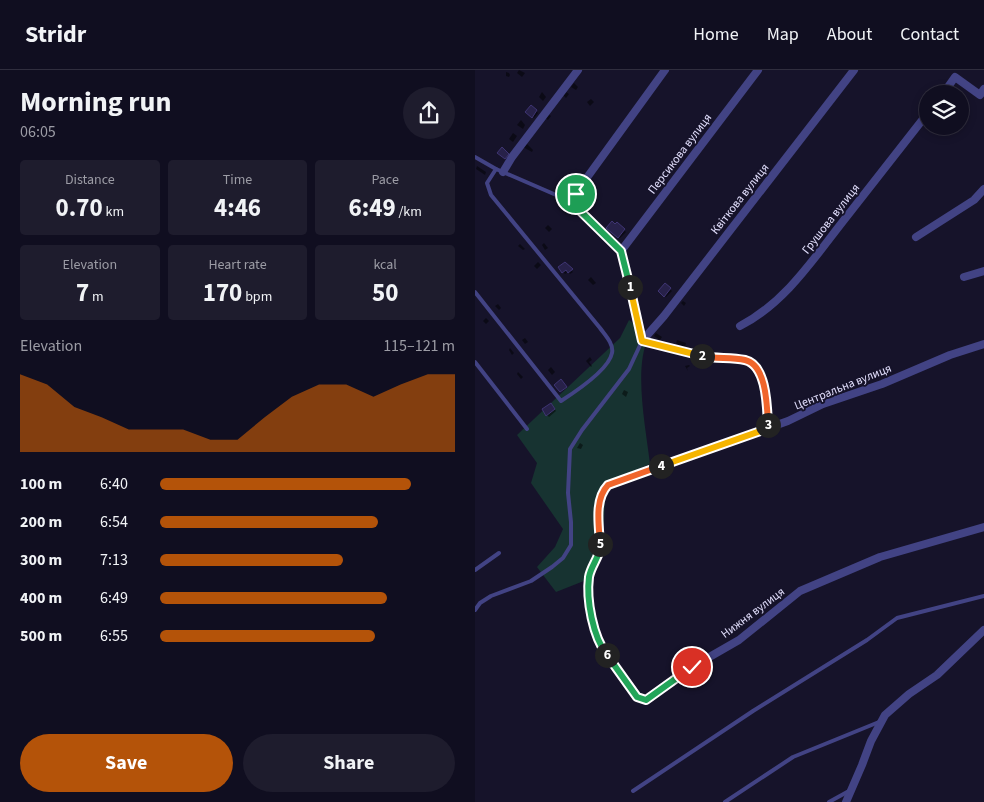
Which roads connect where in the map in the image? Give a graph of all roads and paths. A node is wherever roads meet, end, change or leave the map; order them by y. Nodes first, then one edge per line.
1 (578, 70) edge
2 (665, 70) edge
3 (758, 70) edge
4 (854, 70) edge
5 (949, 85) edge
6 (966, 85) edge
7 (969, 88) edge
8 (984, 89) edge
9 (919, 124) edge
10 (475, 157) edge
11 (499, 170) junction
12 (984, 189) edge
13 (570, 201) junction
14 (916, 237) dead end
15 (621, 251) junction
16 (984, 270) edge
17 (963, 277) dead end
18 (475, 292) edge
19 (741, 326) dead end
20 (642, 341) junction
21 (984, 344) edge
22 (475, 362) edge
23 (769, 428) junction
24 (527, 429) dead end
25 (625, 479) joint
26 (984, 527) edge
27 (499, 553) dead end
28 (475, 570) edge
29 (984, 596) edge
30 (476, 607) edge
31 (984, 630) edge
32 (881, 721) junction
33 (850, 790) junction
34 (633, 791) dead end
35 (725, 802) edge
36 (829, 802) edge
37 (845, 802) edge

1 - 11 street
2 - 13 street
3 - 15 street, Персикова вулиця
4 - 20 street, Квіткова вулиця
5 - 6 street
7 - 8 street
9 - 19 street, Грушова вулиця
10 - 11 lane
11 - 13 lane
11 - 18 lane
12 - 14 street
13 - 15 lane
15 - 20 lane
16 - 17 street
20 - 23 lane
20 - 30 lane
21 - 23 street, Центральна вулиця
22 - 24 lane
23 - 25 street, Центральна вулиця
25 - 26 street, Нижня вулиця
27 - 28 lane
29 - 34 lane
31 - 32 street
32 - 33 street
32 - 35 lane
33 - 36 lane
33 - 37 street

